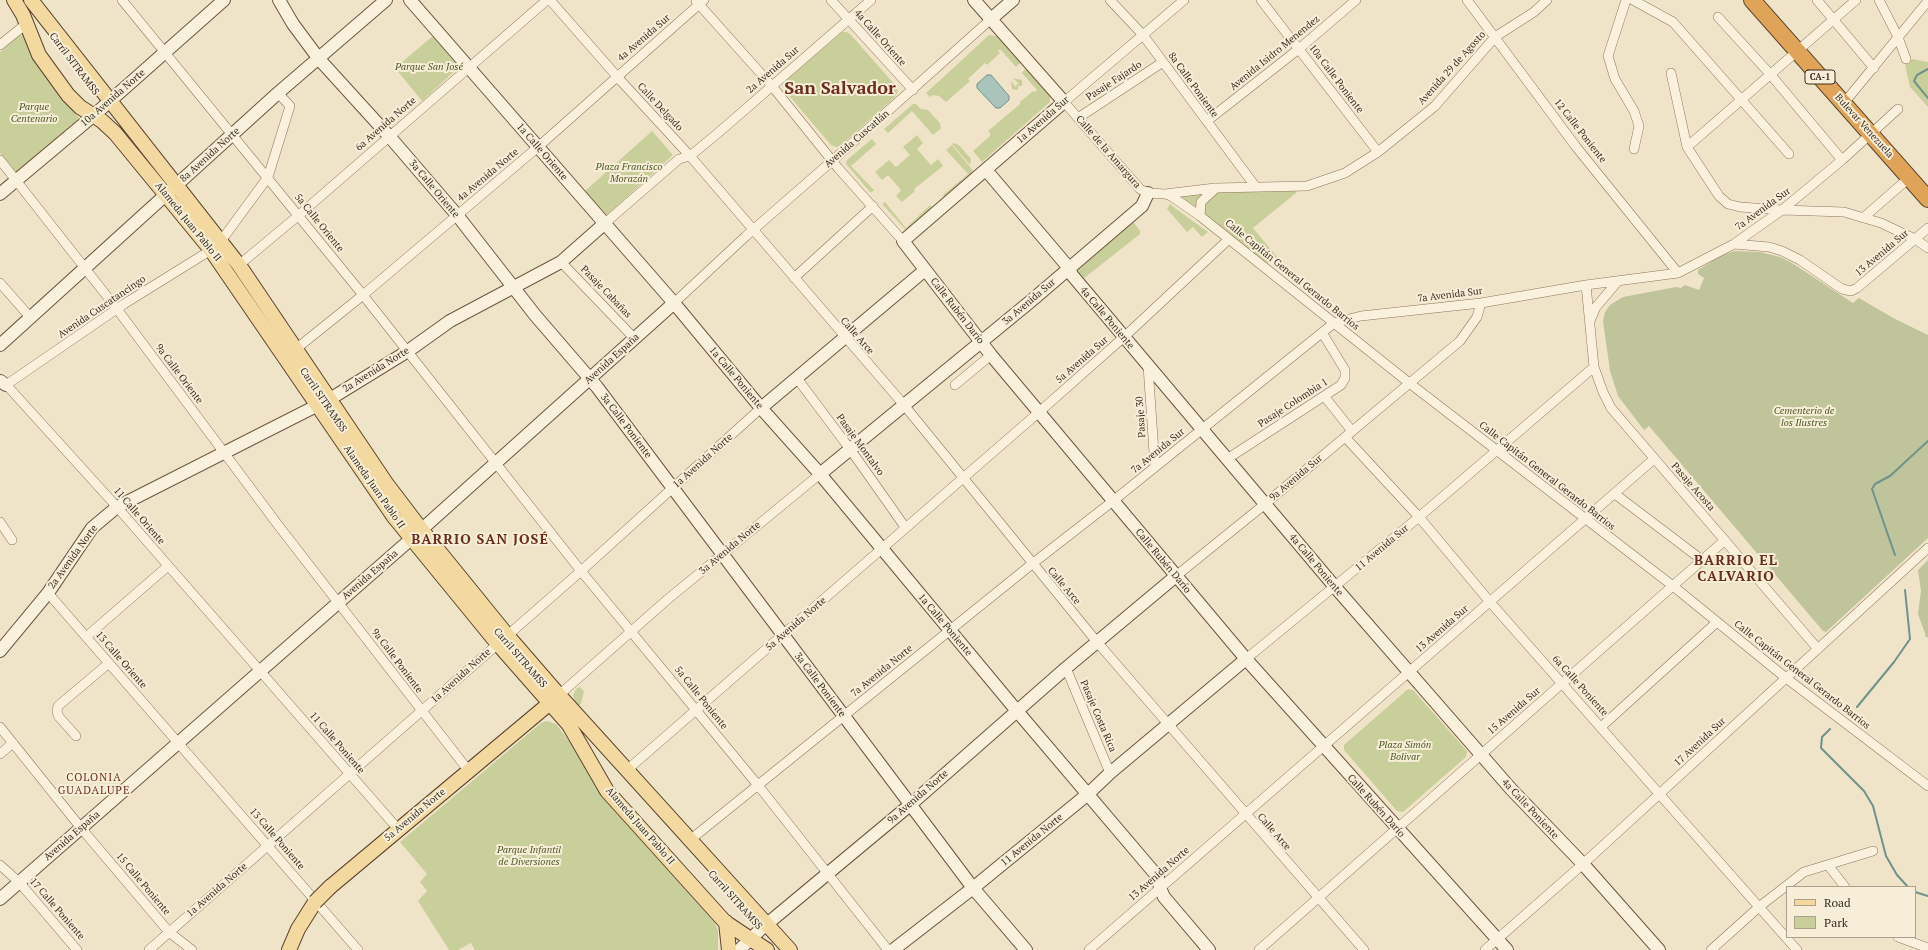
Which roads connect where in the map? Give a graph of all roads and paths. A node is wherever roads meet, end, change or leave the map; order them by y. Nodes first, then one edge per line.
1 (23, 0) edge
2 (122, 0) edge
3 (224, 0) edge
4 (279, 0) edge
5 (386, 0) edge
6 (410, 0) edge
7 (547, 0) edge
8 (550, 0) edge
9 (832, 0) edge
10 (871, 0) edge
11 (974, 0) edge
12 (1013, 0) edge
13 (1110, 0) edge
14 (1184, 0) edge
15 (1261, 0) edge
16 (1356, 0) edge
17 (1467, 0) edge
18 (1547, 0) edge
19 (1626, 0) edge
20 (1633, 0) edge
21 (1752, 0) edge
22 (1817, 0) edge
23 (1856, 0) edge
24 (1880, 0) edge
25 (699, 2) edge
26 (1923, 2) edge
27 (1718, 17) dead end
28 (991, 19) junction
29 (1833, 19) junction
30 (849, 20) junction
31 (26, 24) junction
32 (1143, 35) junction
33 (1495, 37) junction
34 (1898, 37) junction
35 (0, 46) edge
36 (1300, 48) junction
37 (1797, 50) junction
38 (165, 53) junction
39 (319, 59) junction
40 (1906, 59) dead end
41 (1163, 62) junction
42 (469, 68) junction
43 (1874, 68) junction
44 (1670, 73) dead end
45 (1770, 74) junction
46 (617, 77) junction
47 (772, 86) junction
48 (913, 90) junction
49 (278, 92) junction
50 (1742, 99) junction
51 (1064, 102) junction
52 (1844, 104) junction
53 (101, 108) junction
54 (1898, 109) dead end
55 (1078, 118) junction
56 (1207, 121) junction
57 (1871, 134) junction
58 (232, 135) junction
59 (389, 136) junction
60 (538, 147) junction
61 (1687, 148) junction
62 (1634, 149) dead end
63 (1378, 152) junction
64 (1789, 154) dead end
65 (690, 156) junction
66 (0, 160) edge
67 (1842, 160) junction
68 (832, 162) junction
69 (986, 170) junction
70 (268, 177) junction
71 (1910, 178) junction
72 (16, 180) junction
73 (1255, 186) junction
74 (1216, 188) junction
75 (171, 191) junction
76 (1148, 193) junction
77 (0, 194) edge
78 (1165, 194) junction
79 (1928, 198) edge
80 (873, 206) junction
81 (1782, 210) junction
82 (299, 215) junction
83 (457, 215) junction
84 (1200, 216) junction
85 (1863, 218) junction
86 (604, 224) junction
87 (1928, 228) edge
88 (753, 230) junction
89 (1230, 239) junction
90 (1915, 239) junction
91 (903, 241) junction
92 (1734, 244) junction
93 (216, 245) junction
94 (1928, 248) edge
95 (561, 262) junction
96 (239, 265) junction
97 (84, 268) junction
98 (1069, 268) junction
99 (925, 270) junction
100 (1678, 273) junction
101 (794, 278) junction
102 (1618, 281) junction
103 (0, 283) edge
104 (1586, 285) junction
105 (514, 288) junction
106 (363, 295) junction
107 (674, 303) junction
108 (1482, 303) junction
109 (117, 309) junction
110 (30, 318) junction
111 (1589, 322) junction
112 (1334, 324) junction
113 (1323, 334) junction
114 (844, 337) junction
115 (1124, 337) junction
116 (635, 338) junction
117 (982, 343) junction
118 (0, 345) edge
119 (296, 349) junction
120 (408, 351) junction
121 (991, 355) junction
122 (1148, 366) junction
123 (1594, 367) junction
124 (796, 377) junction
125 (590, 379) junction
126 (2, 381) edge
127 (1408, 382) junction
128 (955, 385) dead end
129 (1324, 396) junction
130 (324, 402) junction
131 (904, 405) junction
132 (761, 408) junction
133 (1038, 413) junction
134 (1202, 429) junction
135 (1349, 434) junction
136 (850, 449) junction
137 (1495, 450) junction
138 (223, 452) junction
139 (1227, 459) junction
140 (1654, 459) junction
141 (495, 462) junction
142 (1156, 467) junction
143 (820, 474) junction
144 (964, 478) junction
145 (673, 488) junction
146 (1614, 494) junction
147 (1113, 501) junction
148 (1265, 504) junction
149 (117, 507) junction
150 (1419, 517) junction
151 (1585, 519) junction
152 (0, 522) edge
153 (904, 528) junction
154 (416, 534) junction
155 (12, 540) dead end
156 (1725, 540) junction
157 (1928, 548) edge
158 (882, 549) junction
159 (722, 554) junction
160 (1702, 560) junction
161 (1032, 564) junction
162 (168, 566) junction
163 (581, 571) junction
164 (1176, 576) junction
165 (1673, 586) junction
166 (1335, 587) junction
167 (48, 592) junction
168 (338, 602) junction
169 (1490, 602) junction
170 (1717, 622) junction
171 (632, 631) junction
172 (950, 631) junction
173 (783, 636) junction
174 (86, 637) junction
175 (502, 639) junction
176 (1096, 642) junction
177 (1818, 649) junction
178 (0, 651) edge
179 (1246, 660) junction
180 (109, 663) junction
181 (1066, 668) junction
182 (260, 671) junction
183 (1410, 671) junction
184 (1786, 678) junction
185 (1563, 683) junction
186 (555, 699) junction
187 (696, 710) junction
188 (421, 711) junction
189 (1017, 711) junction
190 (843, 716) junction
191 (1168, 726) junction
192 (0, 727) edge
193 (1601, 727) junction
194 (76, 736) dead end
195 (178, 742) junction
196 (13, 743) junction
197 (1323, 747) junction
198 (0, 754) edge
199 (1481, 755) junction
200 (468, 770) junction
201 (627, 770) junction
202 (1110, 772) junction
203 (350, 774) junction
204 (757, 784) junction
205 (1928, 786) edge
206 (1088, 794) junction
207 (1660, 795) junction
208 (910, 804) junction
209 (1245, 815) junction
210 (81, 828) junction
211 (398, 829) junction
212 (1397, 829) junction
213 (690, 840) junction
214 (268, 845) junction
215 (1873, 851) dead end
216 (1583, 864) junction
217 (0, 865) edge
218 (1828, 865) junction
219 (828, 872) junction
220 (19, 882) junction
221 (1844, 886) edge
222 (974, 888) junction
223 (1160, 888) junction
224 (0, 899) edge
225 (1318, 899) junction
226 (1759, 907) junction
227 (726, 922) junction
228 (169, 932) junction
229 (758, 932) junction
230 (1015, 937) junction
231 (1786, 938) edge
232 (1786, 938) edge
233 (1901, 938) edge
234 (1497, 939) junction
235 (1928, 948) edge
236 (77, 950) edge
237 (149, 950) edge
238 (192, 950) edge
239 (289, 950) edge
240 (358, 950) edge
241 (729, 950) edge
242 (739, 950) edge
243 (767, 950) edge
244 (777, 950) edge
245 (781, 950) edge
246 (790, 950) edge
247 (888, 950) edge
248 (893, 950) edge
249 (1021, 950) edge
250 (1026, 950) edge
251 (1089, 950) edge
252 (1210, 950) edge
253 (1259, 950) edge
254 (1364, 950) edge
255 (1484, 950) edge
256 (1507, 950) edge
257 (1660, 950) edge
258 (1711, 950) edge
259 (1797, 950) edge

1 - 31 main road, Alameda Juan Pablo II
1 - 53 main road, Alameda Juan Pablo II
1 - 53 main road, Carril SITRAMSS
2 - 38 street, 5a Calle Oriente
3 - 38 main road, 10a Avenida Norte
4 - 39 main road, 3a Calle Oriente
5 - 39 main road, 8a Avenida Norte
6 - 42 main road, 1a Calle Oriente
7 - 42 street, 6a Avenida Norte
8 - 46 street, Calle Delgado
9 - 30 street, 4a Calle Oriente
10 - 30 street, 2a Avenida Sur
11 - 28 main road, Calle de la Amargura
12 - 28 main road, Avenida Cuscatlán
13 - 32 street, 8a Calle Poniente
14 - 32 street, 1a Avenida Sur
15 - 36 street, 10a Calle Poniente
16 - 36 street, Avenida Isidro Menendez
17 - 33 street, 12 Calle Poniente
18 - 33 street, Avenida 29 de Agosto
19 - 62 street
20 - 50 street
21 - 37 highway, Bulevar Venezuela / CA-1
22 - 29 street
23 - 29 street
24 - 34 street
25 - 46 street, 4a Avenida Sur
25 - 47 street, Calle Rubén Darío
26 - 34 street
27 - 45 street
28 - 48 street, Avenida Cuscatlán
28 - 51 main road, Calle de la Amargura
29 - 37 street
29 - 43 street
30 - 47 street, 2a Avenida Sur
30 - 48 street, 4a Calle Oriente
31 - 35 street
31 - 53 main road, Alameda Juan Pablo II
32 - 41 street, 8a Calle Poniente
32 - 51 street, 1a Avenida Sur
33 - 63 street, Avenida 29 de Agosto
33 - 100 street, 12 Calle Poniente
34 - 40 street
34 - 43 street
36 - 56 street, Avenida Isidro Menendez
36 - 63 street, 10a Calle Poniente
37 - 45 street
37 - 52 highway, Bulevar Venezuela / CA-1
38 - 53 main road, 10a Avenida Norte
38 - 58 street, 5a Calle Oriente
39 - 49 main road, 8a Avenida Norte
39 - 59 main road, 3a Calle Oriente
41 - 55 street, Pasaje Fajardo
41 - 56 street, 8a Calle Poniente
42 - 59 street, 6a Avenida Norte
42 - 60 main road, 1a Calle Oriente
43 - 52 street
44 - 61 street
45 - 50 street
45 - 67 street
46 - 60 street, 4a Avenida Norte
46 - 65 street, Calle Delgado
47 - 65 street, 2a Avenida Sur
47 - 68 street, Calle Rubén Darío
48 - 68 street, Avenida Cuscatlán
49 - 58 main road, 8a Avenida Norte
49 - 70 street, Avenida Cuscatancingo
50 - 61 street
50 - 64 street
51 - 55 street, Calle de la Amargura
51 - 69 main road, 1a Avenida Sur
52 - 57 highway, Bulevar Venezuela / CA-1
53 - 72 main road, 10a Avenida Norte
53 - 75 main road, Alameda Juan Pablo II
53 - 75 main road, Carril SITRAMSS
53 - 75 main road, Alameda Juan Pablo II
54 - 57 street, 7a Avenida Sur
55 - 76 street, Calle de la Amargura
56 - 73 street, 8a Calle Poniente
57 - 67 street, 7a Avenida Sur
57 - 71 highway, Bulevar Venezuela / CA-1
58 - 70 street, 5a Calle Oriente
58 - 75 main road, 8a Avenida Norte
59 - 82 street, 6a Avenida Norte
59 - 83 main road, 3a Calle Oriente
60 - 83 street, 4a Avenida Norte
60 - 86 main road, 1a Calle Oriente
61 - 81 street
63 - 73 street, Avenida 29 de Agosto
65 - 86 street, 2a Avenida Norte
65 - 88 street, Calle Delgado
66 - 72 street, 9a Calle Oriente
67 - 81 street, 7a Avenida Sur
68 - 80 street, Calle Rubén Darío
68 - 88 street, Avenida Cuscatlán
69 - 91 main road, 1a Avenida Sur
69 - 98 main road, 4a Calle Poniente
70 - 82 street, 5a Calle Oriente
70 - 93 street, Avenida Cuscatancingo
71 - 79 highway, Bulevar Venezuela / CA-1
71 - 85 street
72 - 77 main road, 10a Avenida Norte
72 - 97 street, 9a Calle Oriente
73 - 74 street, Avenida 29 de Agosto
74 - 78 street, Avenida 29 de Agosto
74 - 84 street
75 - 93 main road, Alameda Juan Pablo II
75 - 97 main road, 8a Avenida Norte
75 - 130 main road, Carril SITRAMSS
76 - 78 street, Calle Capitán General Gerardo Barrios
76 - 98 main road, 3a Avenida Sur
78 - 84 street, Calle Capitán General Gerardo Barrios
80 - 91 street, Calle Rubén Darío
80 - 101 street
81 - 85 street
81 - 92 street, 7a Avenida Sur
82 - 96 street, 6a Avenida Norte
82 - 106 street, 5a Calle Oriente
83 - 105 main road, 3a Calle Oriente
83 - 106 street, 4a Avenida Norte
84 - 89 street, Calle Capitán General Gerardo Barrios
85 - 90 street
86 - 95 main road, 2a Avenida Norte
86 - 107 main road, 1a Calle Oriente
87 - 90 street, 13 Avenida Sur
88 - 101 street, Calle Arce
88 - 107 street, Avenida España
89 - 112 street, Calle Capitán General Gerardo Barrios
89 - 115 street, 5a Avenida Sur
90 - 92 street, 13 Avenida Sur
90 - 94 street
91 - 99 main road, Calle Rubén Darío
92 - 100 street, 7a Avenida Sur
93 - 96 main road, Alameda Juan Pablo II
93 - 109 street, Avenida Cuscatancingo
93 - 130 main road, Alameda Juan Pablo II
95 - 105 main road, 2a Avenida Norte
95 - 116 street, Pasaje Cabañas
96 - 119 main road, Alameda Juan Pablo II
97 - 109 street, 9a Calle Oriente
97 - 110 main road, 8a Avenida Norte
98 - 115 main road, 4a Calle Poniente
98 - 117 main road, 3a Avenida Sur
99 - 114 main road
99 - 117 main road, Calle Rubén Darío
100 - 102 street, 7a Avenida Sur
101 - 114 street, Calle Arce
102 - 104 street, 7a Avenida Sur
102 - 111 street
103 - 110 street
104 - 108 street, 7a Avenida Sur
104 - 111 street, Pasaje Acosta
105 - 120 main road, 2a Avenida Norte
105 - 125 main road, 3a Calle Oriente
106 - 119 street, 4a Avenida Norte
106 - 120 street, 5a Calle Oriente
107 - 116 main road, Avenida España
107 - 132 main road, 1a Calle Poniente
108 - 112 street, 7a Avenida Sur
108 - 127 street, 9a Avenida Sur
109 - 126 street, Avenida Cuscatancingo
109 - 138 street, 9a Calle Oriente
110 - 118 main road, 8a Avenida Norte
111 - 123 street, Pasaje Acosta
112 - 113 street, 7a Avenida Sur
112 - 127 street, Calle Capitán General Gerardo Barrios
113 - 129 street, Pasaje Colombia 1
113 - 134 street, 7a Avenida Sur
114 - 124 main road, 1a Avenida Norte
114 - 131 street, Calle Arce
115 - 122 main road, 4a Calle Poniente
115 - 133 street, 5a Avenida Sur
116 - 125 main road, Avenida España
117 - 121 main road, Calle Rubén Darío
117 - 131 main road, 3a Avenida Sur
119 - 130 main road, Alameda Juan Pablo II
120 - 130 main road, 2a Avenida Norte
120 - 141 street, 5a Calle Oriente
121 - 128 street
121 - 133 main road, Calle Rubén Darío
122 - 134 main road, 4a Calle Poniente
122 - 142 street, Pasaje 30
123 - 137 street, 11 Avenida Sur
123 - 140 street, Pasaje Acosta
124 - 132 main road, 1a Avenida Norte
124 - 136 street, Pasaje Montalvo
125 - 141 main road, Avenida España
125 - 145 main road, 3a Calle Poniente
126 - 149 street, 11 Calle Oriente
127 - 135 street, 9a Avenida Sur
127 - 137 street, Calle Capitán General Gerardo Barrios
129 - 135 street, 6a Calle Poniente
129 - 139 street, Pasaje Colombia 1
130 - 138 main road, 2a Avenida Norte
130 - 154 main road, Carril SITRAMSS
131 - 136 main road, 3a Avenida Norte
131 - 144 street, Calle Arce
132 - 143 main road, 1a Calle Poniente
132 - 145 street, 1a Avenida Norte
133 - 144 street, 5a Avenida Sur
133 - 147 main road, Calle Rubén Darío
134 - 139 main road, 4a Calle Poniente
134 - 142 street, 7a Avenida Sur
135 - 148 street, 9a Avenida Sur
135 - 150 street, 6a Calle Poniente
136 - 143 main road, 3a Avenida Norte
136 - 153 street, Pasaje Montalvo
137 - 150 street, 11 Avenida Sur
137 - 151 street, Calle Capitán General Gerardo Barrios
138 - 149 main road, 2a Avenida Norte
138 - 168 street, 9a Calle Oriente
139 - 148 main road, 4a Calle Poniente
140 - 146 street, 13 Avenida Sur
140 - 156 street, Pasaje Acosta
141 - 154 main road, Avenida España
141 - 163 street, 5a Calle Poniente
142 - 147 street, 7a Avenida Sur
143 - 158 main road, 1a Calle Poniente
143 - 159 street, 3a Avenida Norte
144 - 153 street, 5a Avenida Norte
144 - 161 street, Calle Arce
145 - 159 main road, 3a Calle Poniente
145 - 163 street, 1a Avenida Norte
146 - 151 street, 13 Avenida Sur
146 - 160 street
147 - 161 street, 7a Avenida Sur
147 - 164 main road, Calle Rubén Darío
148 - 164 street, 9a Avenida Sur
148 - 166 main road, 4a Calle Poniente
149 - 162 street, 11 Calle Oriente
149 - 167 main road, 2a Avenida Norte
150 - 166 street, 11 Avenida Sur
150 - 169 street, 6a Calle Poniente
151 - 165 street, Calle Capitán General Gerardo Barrios
151 - 169 street, 13 Avenida Sur
152 - 155 street
153 - 158 street, 5a Avenida Norte
154 - 168 main road, Avenida España
154 - 175 main road, Carril SITRAMSS
156 - 160 street, 15 Avenida Sur
156 - 177 street, Pasaje Acosta
157 - 177 street, 17 Avenida Sur
158 - 172 main road, 1a Calle Poniente
158 - 173 street, 5a Avenida Norte
159 - 171 street, 3a Avenida Norte
159 - 173 main road, 3a Calle Poniente
160 - 165 street, 15 Avenida Sur
161 - 172 street, 7a Avenida Norte
161 - 176 street, Calle Arce
162 - 174 street
162 - 182 street, 11 Calle Oriente
163 - 171 street, 5a Calle Poniente
163 - 175 street, 1a Avenida Norte
164 - 176 main road, 9a Avenida Sur
164 - 179 main road, Calle Rubén Darío
165 - 170 street, Calle Capitán General Gerardo Barrios
165 - 185 street, 15 Avenida Sur
166 - 179 street, 11 Avenida Sur
166 - 183 main road, 4a Calle Poniente
167 - 174 street, 13 Calle Oriente
167 - 178 main road, 2a Avenida Norte
168 - 182 main road, Avenida España
168 - 188 street, 9a Calle Poniente
169 - 183 street, 13 Avenida Sur
169 - 185 street, 6a Calle Poniente
170 - 184 street, Calle Capitán General Gerardo Barrios
170 - 193 street
171 - 186 street, 3a Avenida Norte
171 - 187 street, 5a Calle Poniente
172 - 189 main road, 1a Calle Poniente
172 - 190 street, 7a Avenida Norte
173 - 187 street, 5a Avenida Norte
173 - 190 main road, 3a Calle Poniente
174 - 180 street, 13 Calle Oriente
175 - 186 main road, Alameda Juan Pablo II
175 - 188 street, 1a Avenida Norte
176 - 181 main road, 9a Avenida Norte
176 - 191 street, Calle Arce
177 - 184 street, 17 Avenida Sur
179 - 191 main road, 11 Avenida Sur
179 - 197 main road, Calle Rubén Darío
180 - 194 street
180 - 195 street, 13 Calle Oriente
181 - 189 main road, 9a Avenida Norte
181 - 202 street, Pasaje Costa Rica
182 - 195 main road, Avenida España
182 - 203 street, 11 Calle Poniente
183 - 197 street, 13 Avenida Sur
183 - 199 main road, 4a Calle Poniente
184 - 205 street, Calle Capitán General Gerardo Barrios
184 - 207 street, 17 Avenida Sur
185 - 193 street, 6a Calle Poniente
185 - 199 street, 15 Avenida Sur
186 - 200 main road, 5a Avenida Norte
186 - 201 main road, Alameda Juan Pablo II
186 - 227 main road, Alameda Juan Pablo II
186 - 229 main road, Carril SITRAMSS
187 - 201 street, 5a Avenida Norte
187 - 204 street, 5a Calle Poniente
188 - 200 street, 9a Calle Poniente
188 - 203 street, 1a Avenida Norte
189 - 206 main road, 1a Calle Poniente
189 - 208 main road, 9a Avenida Norte
190 - 204 street, 7a Avenida Norte
190 - 208 main road, 3a Calle Poniente
191 - 202 main road, 11 Avenida Norte
191 - 209 street, Calle Arce
192 - 196 street, 15 Calle Poniente
193 - 207 street, 6a Calle Poniente
195 - 210 main road, Avenida España
195 - 214 street, 13 Calle Poniente
196 - 198 street
196 - 210 street, 15 Calle Poniente
197 - 209 street, 13 Avenida Sur
197 - 212 main road, Calle Rubén Darío
199 - 212 street, 15 Avenida Sur
199 - 216 main road, 4a Calle Poniente
200 - 211 main road, 5a Avenida Norte
201 - 213 main road, Alameda Juan Pablo II
202 - 206 main road, 11 Avenida Norte
203 - 211 street, 11 Calle Poniente
203 - 214 street, 1a Avenida Norte
204 - 213 street, 7a Avenida Norte
204 - 219 street, 5a Calle Poniente
206 - 222 main road, 11 Avenida Norte
206 - 223 main road, 1a Calle Poniente
207 - 216 street, 17 Avenida Sur
207 - 226 street, 6a Calle Poniente
208 - 219 main road, 9a Avenida Norte
208 - 222 main road, 3a Calle Poniente
209 - 223 street, 13 Avenida Norte
209 - 225 street, Calle Arce
210 - 220 main road, Avenida España
210 - 228 street, 15 Calle Poniente
211 - 239 main road, 5a Avenida Norte, bridge
212 - 225 street, 15 Avenida Sur
212 - 234 main road, Calle Rubén Darío
213 - 229 main road, Alameda Juan Pablo II
214 - 228 street, 1a Avenida Norte
214 - 240 street, 13 Calle Poniente
215 - 218 street
216 - 234 street, 17 Avenida Sur
216 - 257 main road, 4a Calle Poniente
217 - 220 street, 17 Calle Poniente
218 - 221 street
218 - 226 street
219 - 229 main road, 9a Avenida Norte
219 - 247 street, 5a Calle Poniente
220 - 224 main road, Avenida España
220 - 236 street, 17 Calle Poniente
222 - 230 main road, 3a Calle Poniente
222 - 248 main road, 11 Avenida Norte
223 - 251 street, 13 Avenida Norte
223 - 252 main road, 1a Calle Poniente
225 - 253 street, 15 Avenida Sur
225 - 254 street, Calle Arce
226 - 232 street, 6a Calle Poniente
226 - 258 street
227 - 229 main road, Alameda Juan Pablo II
227 - 241 main road
228 - 237 street, 1a Avenida Norte
228 - 238 street, 15 Calle Poniente
229 - 242 main road, 9a Avenida Norte
229 - 243 main road, Alameda Juan Pablo II
229 - 244 main road, Carril SITRAMSS
229 - 245 main road, Carril SITRAMSS
229 - 246 main road, Alameda Juan Pablo II
230 - 249 street
230 - 250 main road, 3a Calle Poniente
231 - 259 street, 6a Calle Poniente
233 - 235 street
234 - 255 street, 17 Avenida Sur
234 - 256 main road, Calle Rubén Darío

